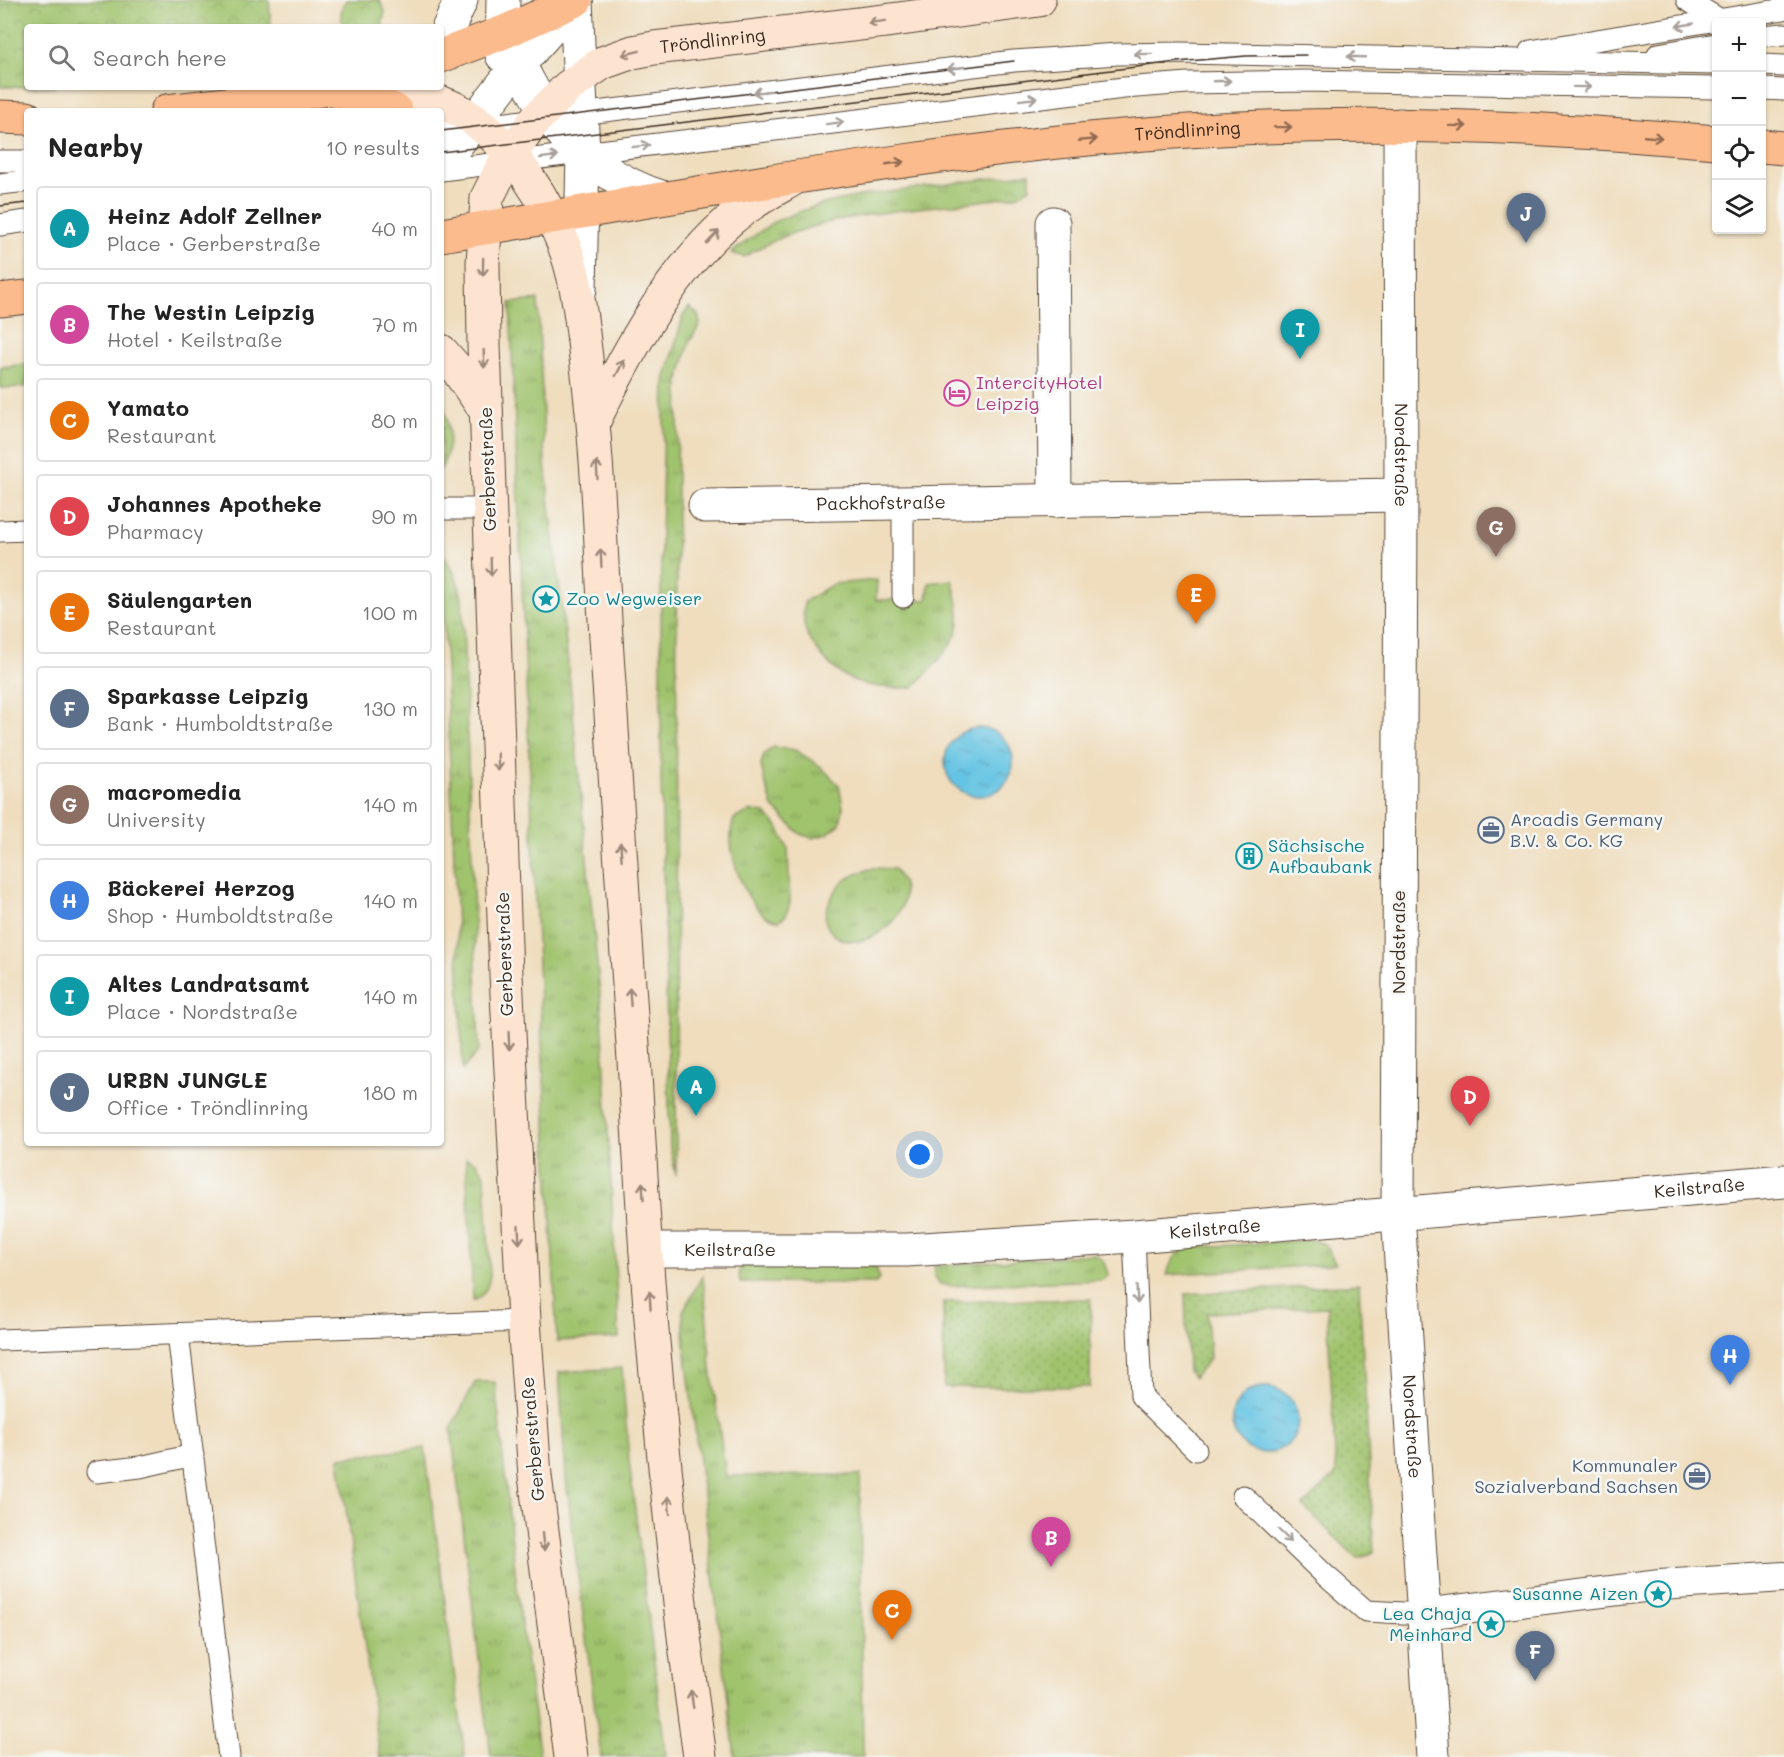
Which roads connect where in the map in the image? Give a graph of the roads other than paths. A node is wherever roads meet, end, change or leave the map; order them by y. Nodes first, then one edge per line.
1 (461, 0) edge
2 (503, 0) edge
3 (576, 0) edge
4 (1039, 0) edge
5 (1687, 0) edge
6 (1784, 9) edge
7 (1717, 18) edge
8 (1726, 18) edge
9 (1712, 20) edge
10 (515, 27) junction
11 (1784, 34) edge
12 (1766, 36) edge
13 (444, 38) edge
14 (1712, 45) edge
15 (444, 55) edge
16 (1406, 58) junction
17 (1610, 62) junction
18 (519, 64) junction
19 (1712, 64) edge
20 (1766, 65) edge
21 (1784, 66) edge
22 (580, 78) junction
23 (1407, 82) junction
24 (1712, 88) edge
25 (499, 89) junction
26 (1766, 89) edge
27 (327, 90) edge
28 (346, 90) edge
29 (1784, 90) edge
30 (407, 101) edge
31 (193, 108) edge
32 (553, 116) junction
33 (1400, 125) junction
34 (488, 141) edge
35 (1712, 142) edge
36 (1766, 146) edge
37 (1784, 148) edge
38 (583, 153) junction
39 (0, 161) edge
40 (24, 161) edge
41 (444, 163) edge
42 (444, 168) edge
43 (795, 178) junction
44 (24, 181) edge
45 (0, 184) edge
46 (664, 198) junction
47 (583, 212) junction
48 (486, 213) junction
49 (551, 217) junction
50 (24, 221) edge
51 (1053, 224) dead end
52 (0, 225) edge
53 (444, 234) edge
54 (24, 297) edge
55 (0, 300) edge
56 (579, 303) junction
57 (444, 355) edge
58 (486, 411) junction
59 (594, 421) junction
60 (1401, 495) junction
61 (1055, 501) junction
62 (903, 502) junction
63 (705, 506) dead end
64 (444, 509) edge
65 (489, 509) junction
66 (24, 530) edge
67 (0, 531) edge
68 (903, 597) dead end
69 (1784, 1181) edge
70 (1398, 1214) junction
71 (1134, 1236) junction
72 (646, 1250) junction
73 (524, 1321) junction
74 (178, 1334) junction
75 (0, 1340) edge
76 (1196, 1450) dead end
77 (194, 1455) junction
78 (97, 1472) dead end
79 (1243, 1496) dead end
80 (1784, 1577) edge
81 (1423, 1614) junction
82 (229, 1757) edge
83 (571, 1757) edge
84 (700, 1757) edge
85 (1433, 1757) edge

1 - 13 street
2 - 10 street
3 - 10 main road
3 - 18 street
3 - 22 street
4 -> 22 main road, Tröndlinring
5 - 7 lane
6 - 8 lane
9 -> 16 lane
10 - 15 main road
10 - 18 street
10 - 25 street
11 - 12 lane
14 - 17 lane
16 - 17 lane
16 -> 32 lane
17 - 19 lane
17 - 23 lane
18 - 25 street
18 - 32 street
20 - 21 lane
22 - 32 main road, Tröndlinring
23 -> 24 lane
38 -> 23 lane
25 - 34 street
26 - 29 lane
27 - 31 main road
28 - 30 main road
30 - 34 main road
32 - 34 main road, Tröndlinring
32 - 38 street
33 -> 35 main road, Tröndlinring
43 -> 33 main road, Tröndlinring
33 - 60 street, Nordstraße
34 -> 38 lane
34 - 41 street
34 - 42 lane
34 - 48 main road, Gerberstraße
34 - 49 main road
36 - 37 main road
38 - 46 street, Tröndlinring
38 - 47 street
39 - 40 lane
43 - 46 main road, Tröndlinring
59 -> 43 main road
44 - 45 lane
46 - 47 main road, Tröndlinring
47 - 49 main road, Tröndlinring
47 - 56 street
48 - 49 main road, Tröndlinring
48 - 53 main road, Tröndlinring
48 -> 58 main road, Gerberstraße
49 - 56 main road
50 - 52 lane
51 - 61 street
54 - 55 main road
56 - 59 main road
57 - 58 main road
58 - 65 main road, Gerberstraße
72 -> 59 main road
60 - 61 street, Packhofstraße
60 - 70 street, Nordstraße
61 - 62 street, Packhofstraße
62 - 63 street, Packhofstraße
62 - 68 lane
64 - 65 lane
65 -> 73 main road, Gerberstraße
66 - 67 lane
69 - 70 street, Keilstraße
70 - 71 street, Keilstraße
70 - 81 street, Nordstraße
71 - 72 street, Keilstraße
71 -> 76 lane
84 -> 72 main road
73 - 74 lane
73 -> 83 main road, Gerberstraße
74 - 75 lane
74 - 77 lane
77 - 78 lane
77 - 82 lane
79 -> 81 lane
80 - 81 street
81 - 85 street, Nordstraße

